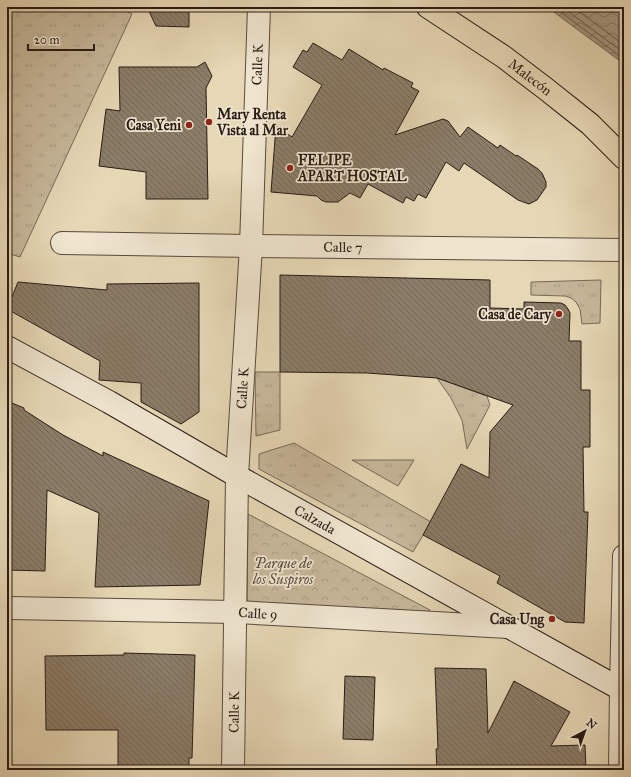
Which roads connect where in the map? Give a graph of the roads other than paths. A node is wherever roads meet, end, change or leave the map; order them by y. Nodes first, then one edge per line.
1 (259, 7) edge
2 (428, 7) edge
3 (624, 158) edge
4 (62, 242) dead end
5 (251, 246) junction
6 (624, 250) edge
7 (7, 347) edge
8 (237, 476) junction
9 (624, 556) edge
10 (7, 608) edge
11 (236, 612) junction
12 (508, 627) junction
13 (623, 690) edge
14 (233, 770) edge
15 (620, 770) edge

1 - 5 street, Calle K
2 - 3 highway, Malecón
4 - 5 street, Calle 7
5 - 6 street, Calle 7
5 - 8 street, Calle K
7 - 8 street, Calzada
8 - 11 street, Calle K
8 - 12 street, Calzada
9 - 13 street
10 - 11 street, Calle 9
11 - 12 street, Calle 9
11 - 14 street, Calle K
12 - 13 street, Calzada
13 - 15 street

